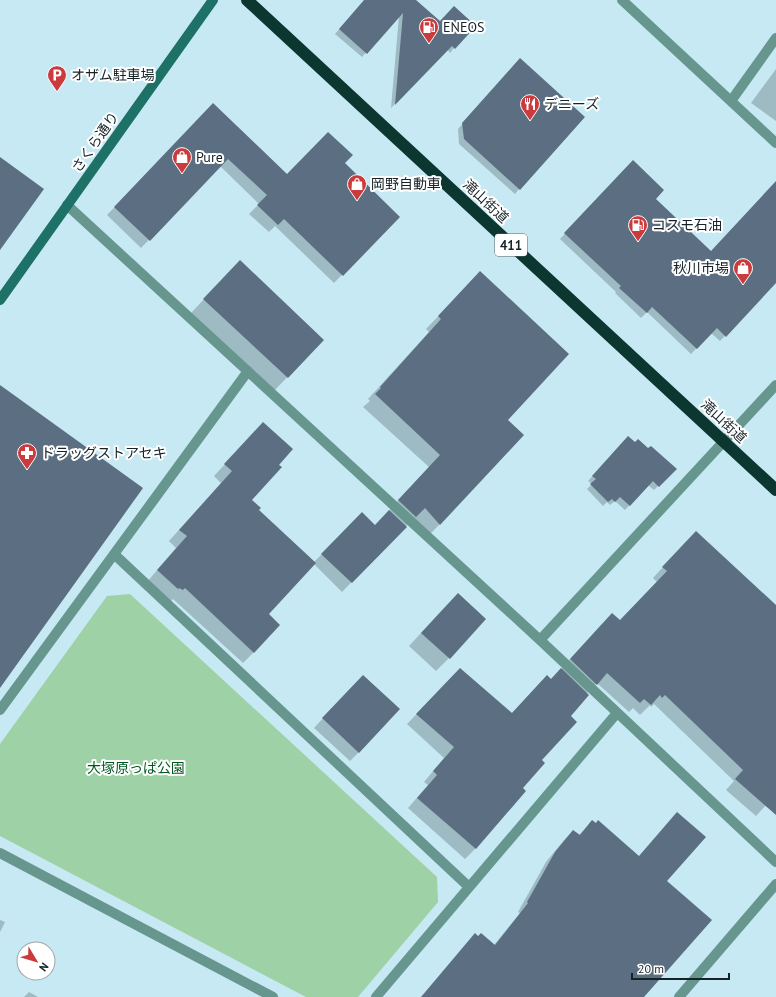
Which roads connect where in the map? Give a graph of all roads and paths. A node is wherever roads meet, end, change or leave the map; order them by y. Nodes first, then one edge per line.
1 (213, 0) edge
2 (247, 0) edge
3 (622, 0) edge
4 (776, 38) edge
5 (731, 101) junction
6 (776, 143) edge
7 (67, 205) junction
8 (0, 300) edge
9 (248, 371) junction
10 (776, 385) edge
11 (724, 441) junction
12 (776, 490) edge
13 (114, 554) junction
14 (540, 640) junction
15 (0, 710) edge
16 (617, 713) junction
17 (0, 853) edge
18 (776, 862) edge
19 (776, 884) edge
20 (469, 887) junction
21 (273, 997) edge
22 (376, 997) edge
23 (679, 997) edge

1 - 7 street, さくら通り
2 - 11 highway, 滝山街道 / 411
3 - 5 street
4 - 5 street
5 - 6 street
7 - 8 street, さくら通り
7 - 9 street
9 - 13 street
9 - 14 street
10 - 11 street
11 - 12 highway, 滝山街道 / 411
11 - 14 street
13 - 15 street
13 - 20 street
14 - 16 street
16 - 18 street
16 - 20 street
17 - 21 street
19 - 23 street
20 - 22 street

